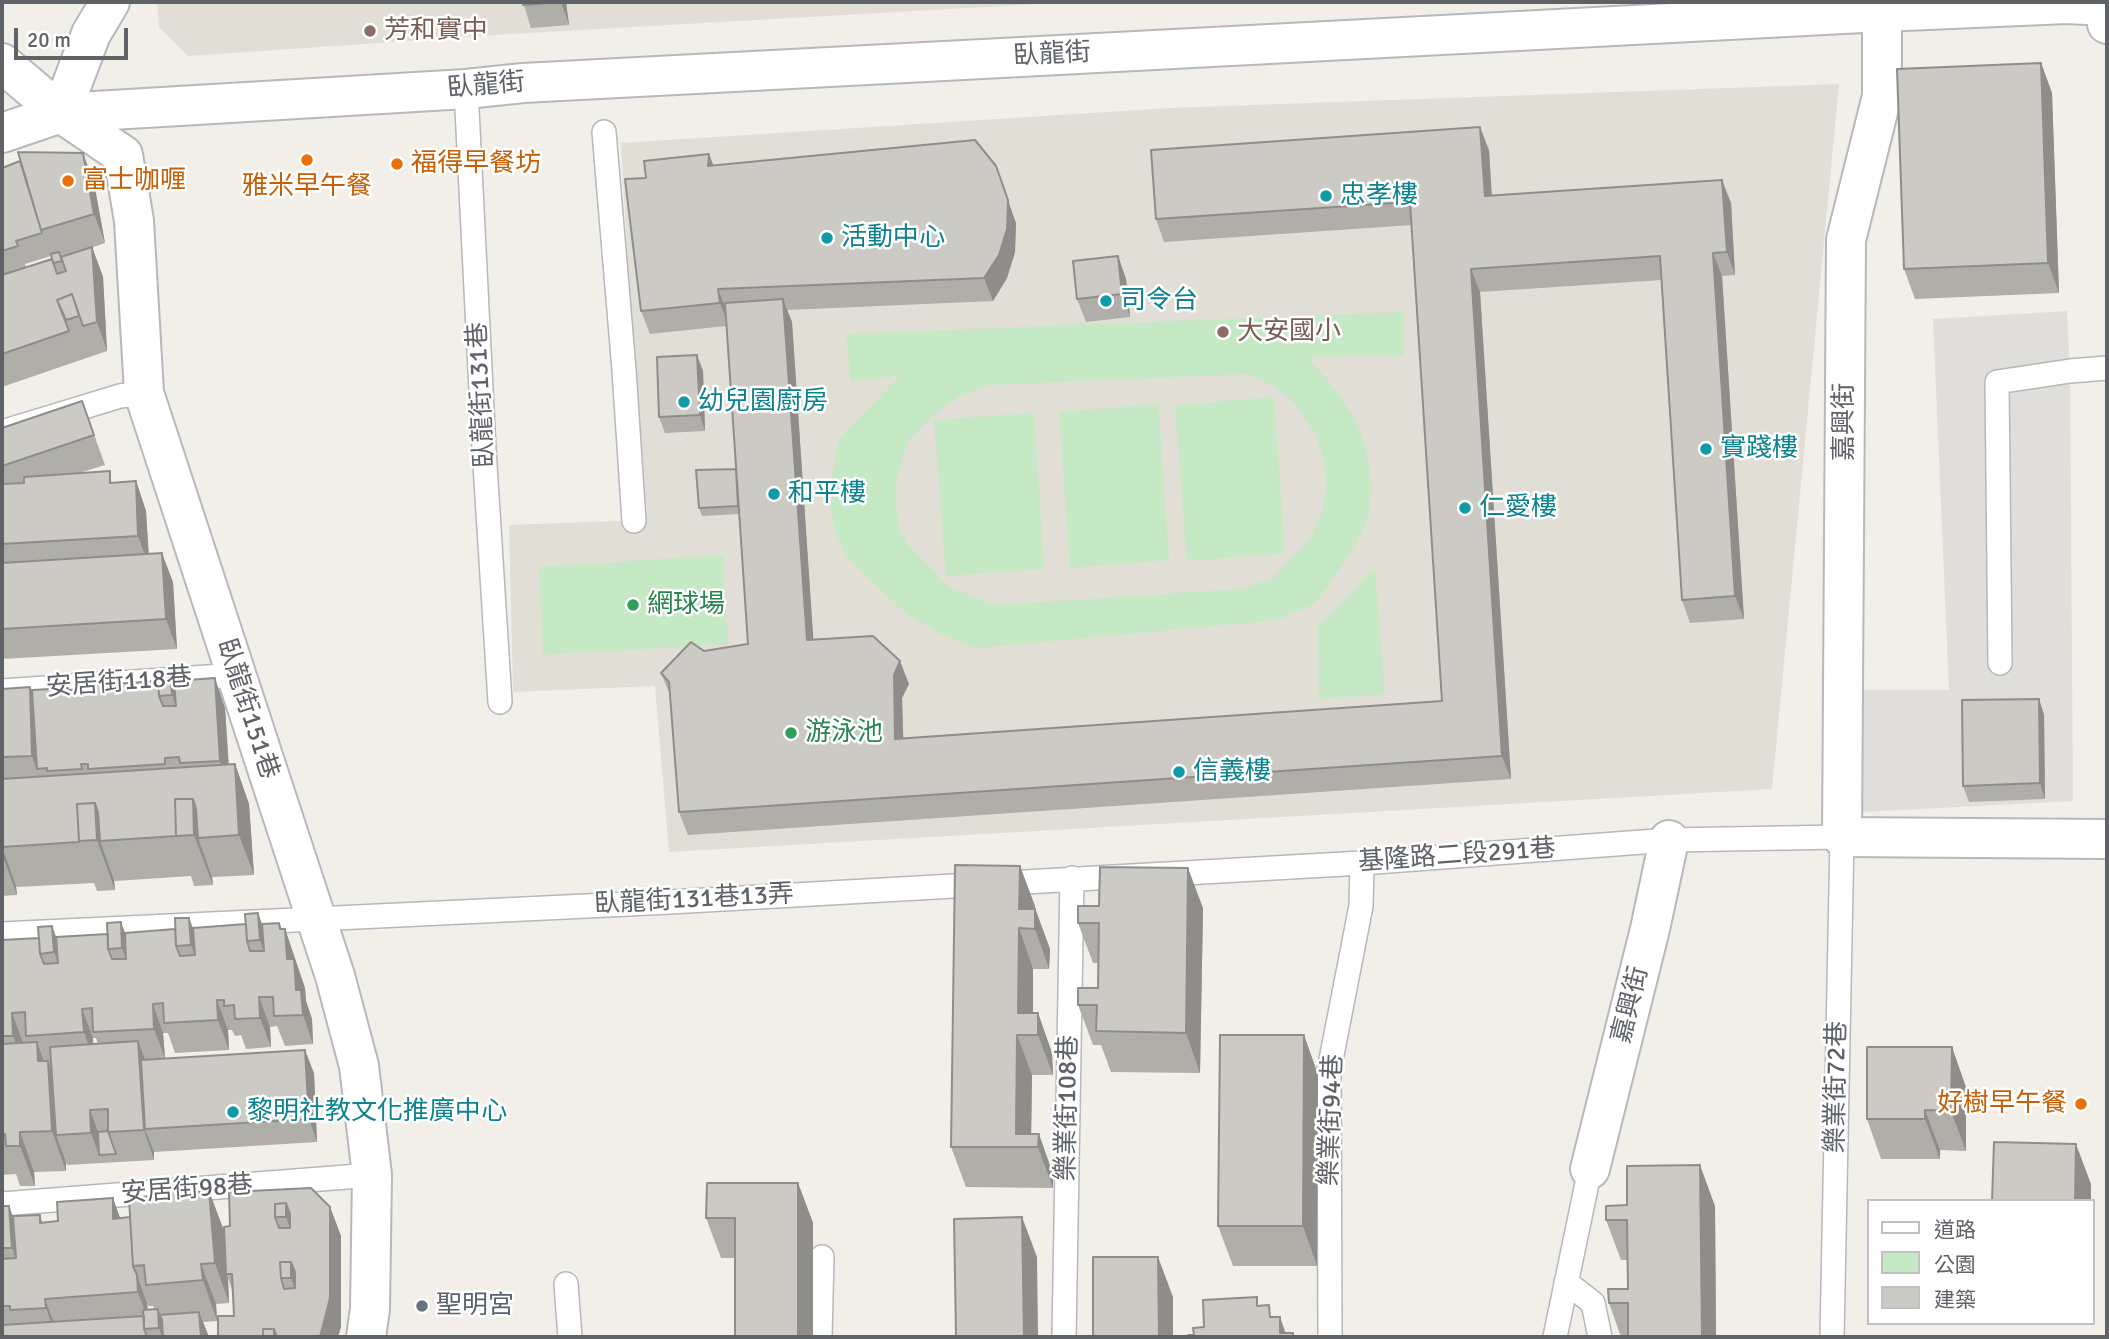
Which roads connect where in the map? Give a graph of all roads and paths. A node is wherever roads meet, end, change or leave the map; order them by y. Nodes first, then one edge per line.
1 (110, 2) edge
2 (2107, 4) edge
3 (1882, 12) junction
4 (2107, 24) edge
5 (2, 63) edge
6 (466, 89) junction
7 (61, 113) junction
8 (604, 132) dead end
9 (2, 133) edge
10 (2107, 368) edge
11 (144, 393) junction
12 (2, 432) edge
13 (634, 521) dead end
14 (2000, 663) dead end
15 (236, 675) junction
16 (2, 691) edge
17 (500, 702) dead end
18 (1842, 836) junction
19 (2107, 839) edge
20 (1669, 840) junction
21 (1362, 863) junction
22 (1072, 878) junction
23 (316, 918) junction
24 (2, 934) edge
25 (1590, 1169) joint
26 (372, 1175) junction
27 (2, 1205) edge
28 (822, 1257) dead end
29 (1566, 1282) junction
30 (566, 1284) dead end
31 (366, 1337) edge
32 (570, 1337) edge
33 (820, 1337) edge
34 (1064, 1337) edge
35 (1330, 1337) edge
36 (1555, 1337) edge
37 (1600, 1337) edge
38 (1832, 1337) edge

1 - 7 street
2 - 3 street, 臥龍街
2 - 4 street
3 - 6 street, 臥龍街
3 - 18 street, 嘉興街
5 - 7 street
6 - 7 street, 臥龍街
6 - 17 lane, 臥龍街131巷
7 - 9 street, 臥龍街
7 - 11 street, 臥龍街151巷
8 - 13 lane
10 - 14 lane
11 - 12 lane
11 - 15 street, 臥龍街151巷
15 - 16 lane, 安居街118巷
15 - 23 street, 臥龍街151巷
18 - 19 street
18 - 20 lane, 基隆路二段291巷
18 - 38 lane, 樂業街72巷
20 - 21 lane, 基隆路二段291巷
20 - 25 street, 嘉興街
21 - 22 lane, 基隆路二段291巷
21 - 35 lane, 樂業街94巷
22 - 23 lane, 臥龍街131巷13弄
22 - 34 lane, 樂業街108巷
23 - 24 lane, 臥龍街131巷13弄
23 - 26 street, 臥龍街151巷
25 - 29 lane
26 - 27 lane, 安居街98巷
26 - 31 street, 臥龍街151巷
28 - 33 lane
29 - 36 lane
29 - 37 lane
30 - 32 lane

